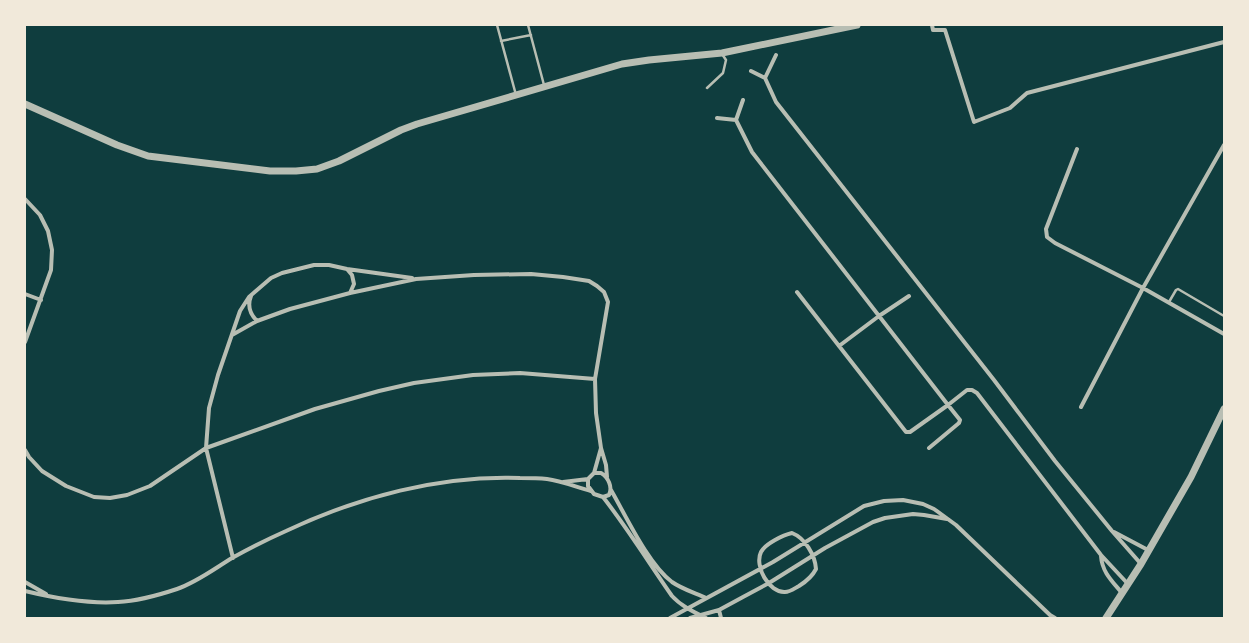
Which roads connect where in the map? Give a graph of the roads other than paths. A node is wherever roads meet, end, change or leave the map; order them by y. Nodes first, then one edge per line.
1 (497, 25) edge
2 (528, 25) edge
3 (857, 25) edge
4 (932, 25) edge
5 (531, 35) junction
6 (501, 42) junction
7 (1224, 42) edge
8 (722, 53) junction
9 (776, 55) dead end
10 (751, 71) dead end
11 (765, 78) junction
12 (545, 87) junction
13 (707, 88) dead end
14 (517, 95) junction
15 (743, 100) dead end
16 (25, 104) edge
17 (717, 118) dead end
18 (736, 120) junction
19 (1224, 145) edge
20 (1077, 150) dead end
21 (25, 198) edge
22 (347, 269) junction
23 (416, 279) junction
24 (1144, 288) junction
25 (797, 292) dead end
26 (350, 293) junction
27 (25, 294) edge
28 (251, 294) junction
29 (909, 296) dead end
30 (41, 300) junction
31 (1169, 303) junction
32 (879, 316) junction
33 (1224, 316) edge
34 (257, 321) junction
35 (1224, 334) edge
36 (232, 335) junction
37 (25, 342) edge
38 (839, 346) junction
39 (595, 379) junction
40 (948, 405) junction
41 (1081, 408) dead end
42 (1224, 409) edge
43 (206, 448) junction
44 (601, 448) junction
45 (929, 448) dead end
46 (25, 450) edge
47 (594, 473) junction
48 (607, 477) junction
49 (588, 479) junction
50 (563, 482) junction
51 (611, 490) junction
52 (591, 491) junction
53 (603, 497) junction
54 (950, 520) junction
55 (1112, 531) junction
56 (805, 542) junction
57 (1148, 550) junction
58 (1101, 555) junction
59 (813, 556) junction
60 (233, 558) junction
61 (1141, 564) junction
62 (761, 569) junction
63 (25, 582) edge
64 (769, 583) junction
65 (1128, 584) junction
66 (25, 591) edge
67 (1122, 593) junction
68 (50, 596) junction
69 (706, 598) junction
70 (688, 609) junction
71 (719, 610) junction
72 (700, 615) junction
73 (1050, 616) edge
74 (670, 618) edge
75 (690, 618) edge
76 (706, 618) edge
77 (721, 618) edge
78 (1055, 618) edge
79 (1106, 618) edge

1 - 6 lane
2 - 5 lane
3 - 8 street
4 - 7 street
5 - 6 lane
5 - 12 lane
6 - 14 lane
8 - 12 street
8 - 13 lane
9 - 11 street
10 - 11 street
11 - 55 street
12 - 14 street
14 - 16 street
15 - 18 street
17 - 18 street
18 - 32 street
19 - 24 street
20 - 24 street
21 - 30 street
22 - 23 street
22 - 26 street
22 - 28 street
23 - 26 street
23 - 39 street
24 - 31 street
24 - 41 street
25 - 38 street
26 - 34 street
27 - 30 street
28 - 34 street
28 - 36 street
29 - 32 street
30 - 37 street
31 - 33 lane
31 - 35 street
32 - 38 street
32 - 40 street
34 - 36 street
36 - 43 street
38 - 40 street
39 - 43 street
39 - 44 street
40 - 45 street
40 - 58 street
42 - 57 street
43 - 46 street
43 - 60 street
44 - 47 street
44 - 48 street
47 - 48 street
47 - 49 street
48 - 51 street
49 - 50 street
49 - 52 street
50 - 52 street
50 - 60 street
51 - 53 street
51 - 69 street
52 - 53 street
53 - 70 street
54 - 56 street
54 - 59 street
54 - 73 street
55 - 57 street
55 - 61 street
56 - 59 street
56 - 62 street
56 - 62 street
57 - 61 street
58 - 65 street
58 - 67 street
59 - 64 street
59 - 64 street
60 - 68 street
61 - 65 street
62 - 64 street
62 - 69 street
63 - 68 street
64 - 71 street
65 - 67 street
66 - 68 street
67 - 79 street
69 - 70 street
70 - 72 street
70 - 74 street
71 - 72 street
71 - 77 street
72 - 75 street
72 - 76 street
73 - 78 street

